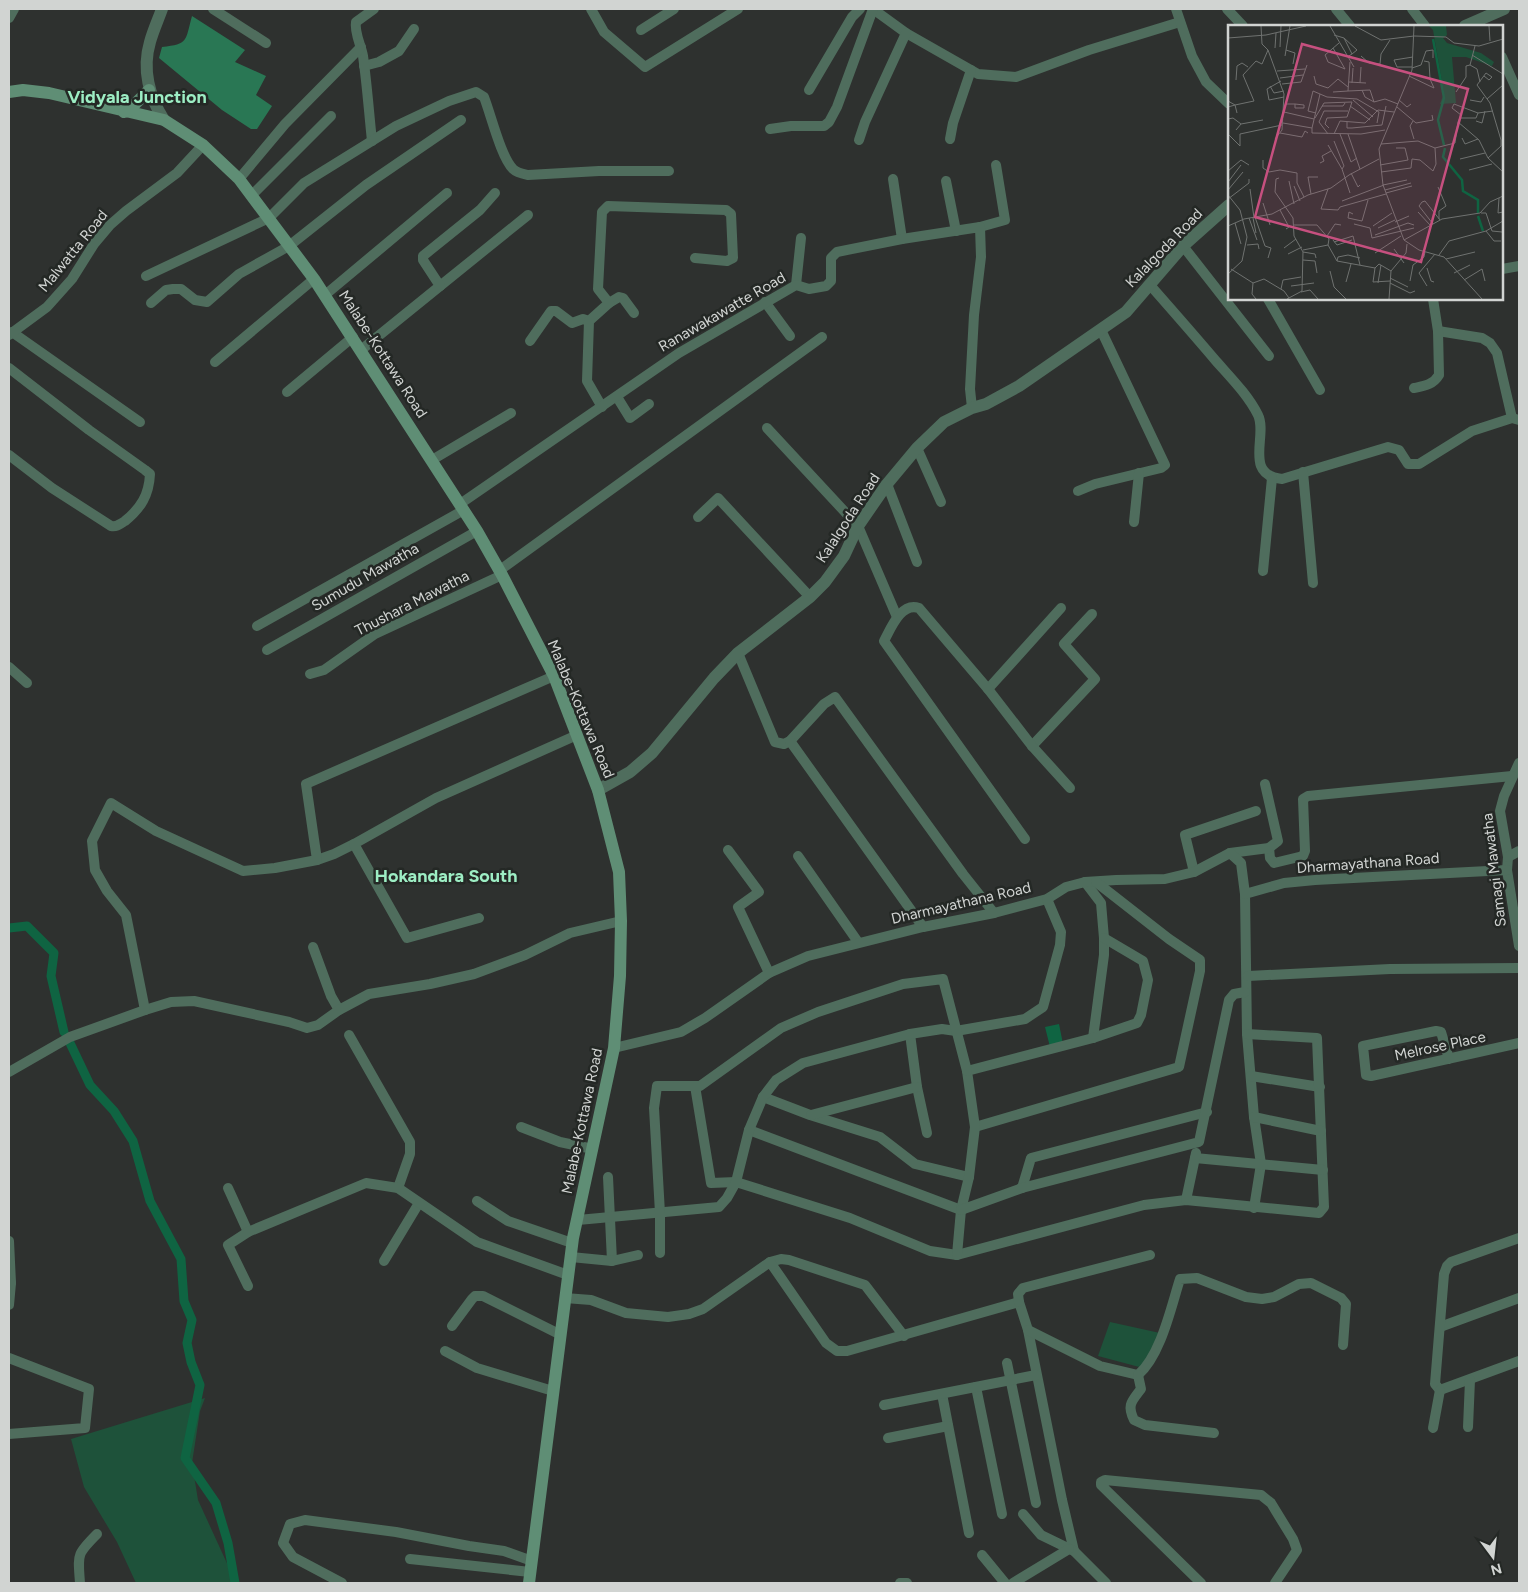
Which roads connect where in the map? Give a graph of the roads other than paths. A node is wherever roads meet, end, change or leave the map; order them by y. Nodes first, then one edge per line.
1 (14, 9) edge
2 (162, 9) edge
3 (213, 9) edge
4 (374, 9) edge
5 (591, 9) edge
6 (674, 9) edge
7 (738, 9) edge
8 (860, 9) edge
9 (873, 9) edge
10 (1176, 9) edge
11 (1227, 9) edge
12 (1336, 9) edge
13 (1412, 9) edge
14 (1504, 9) edge
15 (9, 18) edge
16 (1180, 22) junction
17 (1485, 22) edge
18 (1242, 25) edge
19 (1349, 25) edge
20 (1424, 25) edge
21 (1470, 25) edge
22 (414, 29) dead end
23 (642, 30) dead end
24 (906, 33) junction
25 (266, 43) dead end
26 (361, 47) junction
27 (1503, 59) edge
28 (364, 66) junction
29 (970, 70) junction
30 (149, 90) junction
31 (809, 90) dead end
32 (9, 92) edge
33 (1519, 95) edge
34 (1228, 103) edge
35 (124, 112) junction
36 (331, 116) dead end
37 (164, 120) junction
38 (461, 120) dead end
39 (770, 129) dead end
40 (950, 138) dead end
41 (859, 140) dead end
42 (372, 141) junction
43 (204, 145) junction
44 (996, 165) dead end
45 (669, 171) dead end
46 (239, 179) junction
47 (893, 179) dead end
48 (946, 181) dead end
49 (447, 193) dead end
50 (495, 193) dead end
51 (252, 195) junction
52 (1228, 208) edge
53 (528, 215) dead end
54 (269, 218) junction
55 (980, 227) junction
56 (956, 231) junction
57 (801, 238) dead end
58 (902, 239) junction
59 (290, 246) junction
60 (1184, 246) junction
61 (695, 258) dead end
62 (1519, 266) edge
63 (1503, 269) edge
64 (146, 276) dead end
65 (314, 279) junction
66 (796, 285) junction
67 (1150, 285) junction
68 (440, 286) junction
69 (325, 295) junction
70 (1269, 300) edge
71 (1433, 300) edge
72 (765, 302) junction
73 (151, 303) dead end
74 (609, 303) junction
75 (634, 313) dead end
76 (589, 321) junction
77 (1101, 330) junction
78 (1438, 331) junction
79 (11, 333) edge
80 (790, 336) dead end
81 (353, 337) junction
82 (822, 337) dead end
83 (530, 341) dead end
84 (361, 350) junction
85 (1269, 356) dead end
86 (215, 362) dead end
87 (9, 368) edge
88 (1414, 388) dead end
89 (1320, 390) dead end
90 (287, 392) dead end
91 (617, 397) junction
92 (649, 404) dead end
93 (602, 407) junction
94 (972, 408) junction
95 (511, 413) dead end
96 (140, 422) dead end
97 (1517, 422) edge
98 (767, 428) dead end
99 (917, 448) junction
100 (9, 455) edge
101 (432, 460) junction
102 (1303, 472) junction
103 (1140, 473) junction
104 (1272, 478) junction
105 (888, 484) junction
106 (1078, 491) dead end
107 (941, 502) dead end
108 (462, 507) junction
109 (698, 517) dead end
110 (1134, 522) dead end
111 (858, 526) junction
112 (477, 531) junction
113 (917, 562) dead end
114 (1263, 571) dead end
115 (501, 572) junction
116 (1313, 583) dead end
117 (810, 597) junction
118 (1061, 608) dead end
119 (1092, 614) dead end
120 (897, 617) junction
121 (257, 626) dead end
122 (267, 650) dead end
123 (738, 653) junction
124 (9, 667) edge
125 (310, 674) dead end
126 (554, 676) junction
127 (28, 683) dead end
128 (988, 689) junction
129 (577, 735) junction
130 (790, 741) junction
131 (1032, 746) junction
132 (1519, 763) edge
133 (1512, 776) junction
134 (1266, 784) dead end
135 (1070, 788) dead end
136 (598, 790) junction
137 (1256, 811) dead end
138 (1025, 839) dead end
139 (354, 844) junction
140 (1268, 848) junction
141 (728, 850) dead end
142 (1519, 851) edge
143 (1230, 853) junction
144 (798, 856) dead end
145 (1508, 857) junction
146 (317, 860) junction
147 (1507, 870) junction
148 (1194, 872) junction
149 (1091, 882) junction
150 (1245, 894) junction
151 (1047, 900) junction
152 (994, 913) junction
153 (479, 918) dead end
154 (621, 921) junction
155 (922, 927) junction
156 (1104, 938) junction
157 (858, 942) junction
158 (1519, 946) edge
159 (313, 947) dead end
160 (1519, 968) edge
161 (769, 973) junction
162 (1248, 976) junction
163 (1246, 992) junction
164 (146, 1010) junction
165 (339, 1010) junction
166 (956, 1031) junction
167 (910, 1034) junction
168 (1247, 1034) junction
169 (349, 1035) dead end
170 (1093, 1038) junction
171 (1519, 1043) edge
172 (614, 1048) junction
173 (1450, 1059) junction
174 (967, 1071) junction
175 (9, 1072) edge
176 (1251, 1076) junction
177 (696, 1086) junction
178 (917, 1087) junction
179 (1320, 1087) junction
180 (763, 1097) junction
181 (1207, 1112) junction
182 (810, 1115) junction
183 (1254, 1117) junction
184 (521, 1127) dead end
185 (974, 1127) junction
186 (749, 1130) junction
187 (1322, 1131) junction
188 (927, 1133) dead end
189 (1199, 1142) junction
190 (593, 1149) junction
191 (1195, 1158) junction
192 (1261, 1164) junction
193 (1323, 1170) junction
194 (608, 1177) dead end
195 (968, 1177) junction
196 (736, 1182) junction
197 (228, 1188) dead end
198 (398, 1188) junction
199 (1022, 1188) junction
200 (1186, 1200) junction
201 (420, 1202) junction
202 (477, 1202) dead end
203 (1254, 1208) junction
204 (961, 1210) junction
205 (660, 1213) junction
206 (610, 1217) junction
207 (578, 1220) junction
208 (248, 1232) junction
209 (1519, 1238) edge
210 (9, 1241) edge
211 (572, 1243) junction
212 (660, 1253) dead end
213 (638, 1255) dead end
214 (957, 1255) junction
215 (1150, 1255) dead end
216 (570, 1257) junction
217 (384, 1261) dead end
218 (612, 1261) junction
219 (770, 1262) junction
220 (568, 1276) junction
221 (10, 1282) edge
222 (248, 1286) dead end
223 (565, 1298) junction
224 (1519, 1298) edge
225 (1019, 1302) junction
226 (9, 1305) edge
227 (452, 1326) dead end
228 (1440, 1327) junction
229 (1028, 1330) junction
230 (561, 1335) junction
231 (904, 1336) junction
232 (1343, 1344) dead end
233 (445, 1351) dead end
234 (9, 1358) edge
235 (1519, 1361) edge
236 (1007, 1363) dead end
237 (1036, 1375) junction
238 (1138, 1375) junction
239 (1011, 1380) junction
240 (1470, 1380) junction
241 (976, 1387) junction
242 (1440, 1390) junction
243 (553, 1391) junction
244 (942, 1394) junction
245 (884, 1405) dead end
246 (948, 1426) junction
247 (1468, 1427) dead end
248 (1433, 1428) dead end
249 (1214, 1433) dead end
250 (9, 1434) edge
251 (888, 1438) dead end
252 (1036, 1503) dead end
253 (1002, 1514) dead end
254 (1023, 1514) dead end
255 (969, 1532) dead end
256 (98, 1534) dead end
257 (1072, 1550) junction
258 (982, 1555) dead end
259 (410, 1559) dead end
260 (530, 1572) edge
261 (80, 1583) edge
262 (342, 1583) edge
263 (900, 1583) edge
264 (907, 1583) edge
265 (1005, 1583) edge
266 (1013, 1583) edge
267 (1106, 1583) edge
268 (1200, 1583) edge
269 (1275, 1583) edge

1 - 15 street
2 - 30 street
3 - 25 street
4 - 26 street
5 - 7 street
6 - 23 street
8 - 31 street
9 - 24 street
9 - 39 street
10 - 16 street
11 - 18 street
12 - 19 street
13 - 20 street
14 - 17 street
16 - 29 street
16 - 34 street
17 - 21 street
22 - 28 street
24 - 29 street
24 - 41 street
26 - 28 street
26 - 46 street
27 - 33 street
28 - 42 street
29 - 40 street
30 - 35 main road
30 - 37 street
32 - 35 main road, Malabe-Kottawa Road
35 - 37 main road, Malabe-Kottawa Road
36 - 51 street
37 - 43 main road, Malabe-Kottawa Road
38 - 59 street
42 - 45 street
42 - 54 street
43 - 46 main road, Malabe-Kottawa Road
43 - 79 street, Malwatta Road
44 - 55 street, Ranawakawatte Road
46 - 51 main road, Malabe-Kottawa Road
47 - 58 street
48 - 56 street
49 - 69 street
50 - 68 street
51 - 54 main road, Malabe-Kottawa Road
52 - 60 street, Kalalgoda Road
53 - 68 street
54 - 59 main road, Malabe-Kottawa Road
54 - 64 street
55 - 56 street, Ranawakawatte Road
55 - 94 street
56 - 58 street, Ranawakawatte Road
57 - 66 street
58 - 66 street, Ranawakawatte Road
59 - 65 main road, Malabe-Kottawa Road
59 - 73 street
60 - 67 street, Kalalgoda Road
60 - 85 street
61 - 74 street
62 - 63 street
65 - 69 main road, Malabe-Kottawa Road
65 - 86 street
66 - 72 street, Ranawakawatte Road
67 - 77 street, Kalalgoda Road
67 - 104 street
68 - 84 street
69 - 81 main road, Malabe-Kottawa Road
70 - 89 street
71 - 78 street
72 - 80 street
72 - 91 street, Ranawakawatte Road
74 - 75 street
74 - 76 street
76 - 83 street
76 - 93 street
77 - 94 street, Kalalgoda Road
77 - 103 street
78 - 88 street
78 - 97 street
79 - 96 street
81 - 84 main road, Malabe-Kottawa Road
81 - 90 street
82 - 115 street, Thushara Mawatha
84 - 101 main road, Malabe-Kottawa Road
87 - 100 street
91 - 92 street
91 - 93 street, Ranawakawatte Road
93 - 108 street, Ranawakawatte Road
94 - 99 street, Kalalgoda Road
95 - 101 street
97 - 102 street
98 - 111 street
99 - 105 street, Kalalgoda Road
99 - 107 street
101 - 108 main road, Malabe-Kottawa Road
102 - 104 street
102 - 116 street
103 - 106 street
103 - 110 street
104 - 114 street
105 - 111 street, Kalalgoda Road
105 - 113 street
108 - 112 main road, Malabe-Kottawa Road
108 - 121 street, Ranawakawatte Road
109 - 117 street
111 - 117 street, Kalalgoda Road
111 - 120 street
112 - 115 main road, Malabe-Kottawa Road
112 - 122 street, Sumudu Mawatha
115 - 125 street, Thushara Mawatha
115 - 126 main road, Malabe-Kottawa Road
117 - 123 street, Kalalgoda Road
118 - 128 street
119 - 131 street
120 - 128 street
120 - 138 street
123 - 130 street
123 - 136 street, Kalalgoda Road
124 - 127 street
126 - 129 main road, Malabe-Kottawa Road
126 - 146 street
128 - 131 street
129 - 136 main road, Malabe-Kottawa Road
129 - 139 street
130 - 152 street
130 - 155 street
131 - 135 street
132 - 133 street, Samagi Mawatha
133 - 140 street
133 - 145 street, Samagi Mawatha
134 - 140 street
136 - 154 main road, Malabe-Kottawa Road
137 - 148 street
139 - 146 street
139 - 153 street
140 - 143 street
141 - 161 street
142 - 145 street
143 - 148 street, Dharmayathana Road
143 - 150 street
144 - 157 street
145 - 147 street, Samagi Mawatha
146 - 164 street
147 - 150 street, Dharmayathana Road
147 - 158 street, Samagi Mawatha
148 - 149 street, Dharmayathana Road
149 - 151 street, Dharmayathana Road
149 - 156 street
149 - 185 street
150 - 162 street
151 - 152 street, Dharmayathana Road
151 - 166 street
152 - 155 street, Dharmayathana Road
154 - 165 street
154 - 172 main road, Malabe-Kottawa Road
155 - 157 street, Dharmayathana Road
156 - 170 street
156 - 170 street
157 - 161 street, Dharmayathana Road
159 - 165 street
160 - 162 street
161 - 172 street, Dharmayathana Road
162 - 163 street
163 - 168 street
163 - 181 street
164 - 165 street
164 - 175 street
166 - 167 street
166 - 174 street
166 - 177 street
167 - 178 street
167 - 180 street
168 - 176 street
168 - 179 street
169 - 198 street
170 - 174 street
171 - 173 street, Melrose Place
172 - 190 main road, Malabe-Kottawa Road
173 - 173 street, Melrose Place
174 - 185 street
176 - 179 street
176 - 183 street
177 - 196 street
177 - 205 street
178 - 182 street
178 - 188 street
179 - 187 street
180 - 182 street
180 - 186 street
181 - 189 street
181 - 199 street
182 - 195 street
183 - 187 street
183 - 192 street
184 - 190 street
185 - 195 street
186 - 196 street
186 - 204 street
187 - 193 street
189 - 191 street
189 - 199 street
190 - 207 main road, Malabe-Kottawa Road
191 - 192 street
191 - 200 street
192 - 193 street
192 - 203 street
193 - 203 street
194 - 206 street
195 - 204 street
196 - 205 street
196 - 214 street
197 - 208 street
198 - 201 street
198 - 208 street
199 - 204 street
200 - 203 street
200 - 214 street
201 - 217 street
201 - 220 street
202 - 211 street
204 - 214 street
205 - 206 street
205 - 212 street
206 - 207 street
206 - 218 street
207 - 211 main road, Malabe-Kottawa Road
208 - 222 street
209 - 228 street
210 - 221 street
211 - 216 main road, Malabe-Kottawa Road
213 - 218 street
215 - 225 street
216 - 218 street
216 - 220 main road, Malabe-Kottawa Road
219 - 223 street
219 - 231 street
219 - 231 street
220 - 223 main road, Malabe-Kottawa Road
221 - 226 street
223 - 230 main road, Malabe-Kottawa Road
224 - 228 street
225 - 229 street
225 - 231 street
227 - 230 street
228 - 242 street
229 - 237 street
229 - 238 street
230 - 243 main road, Malabe-Kottawa Road
232 - 238 street
233 - 243 street
234 - 250 street
235 - 240 street
236 - 239 street
237 - 239 street
237 - 257 street
238 - 249 street
239 - 241 street
239 - 252 street
240 - 242 street
240 - 247 street
241 - 244 street
241 - 253 street
242 - 248 street
243 - 260 main road, Malabe-Kottawa Road
244 - 245 street
244 - 246 street
246 - 251 street
246 - 255 street
254 - 257 street
256 - 261 street
257 - 266 street
257 - 267 street
258 - 265 street
259 - 260 street
260 - 262 street
263 - 264 street
268 - 269 street

